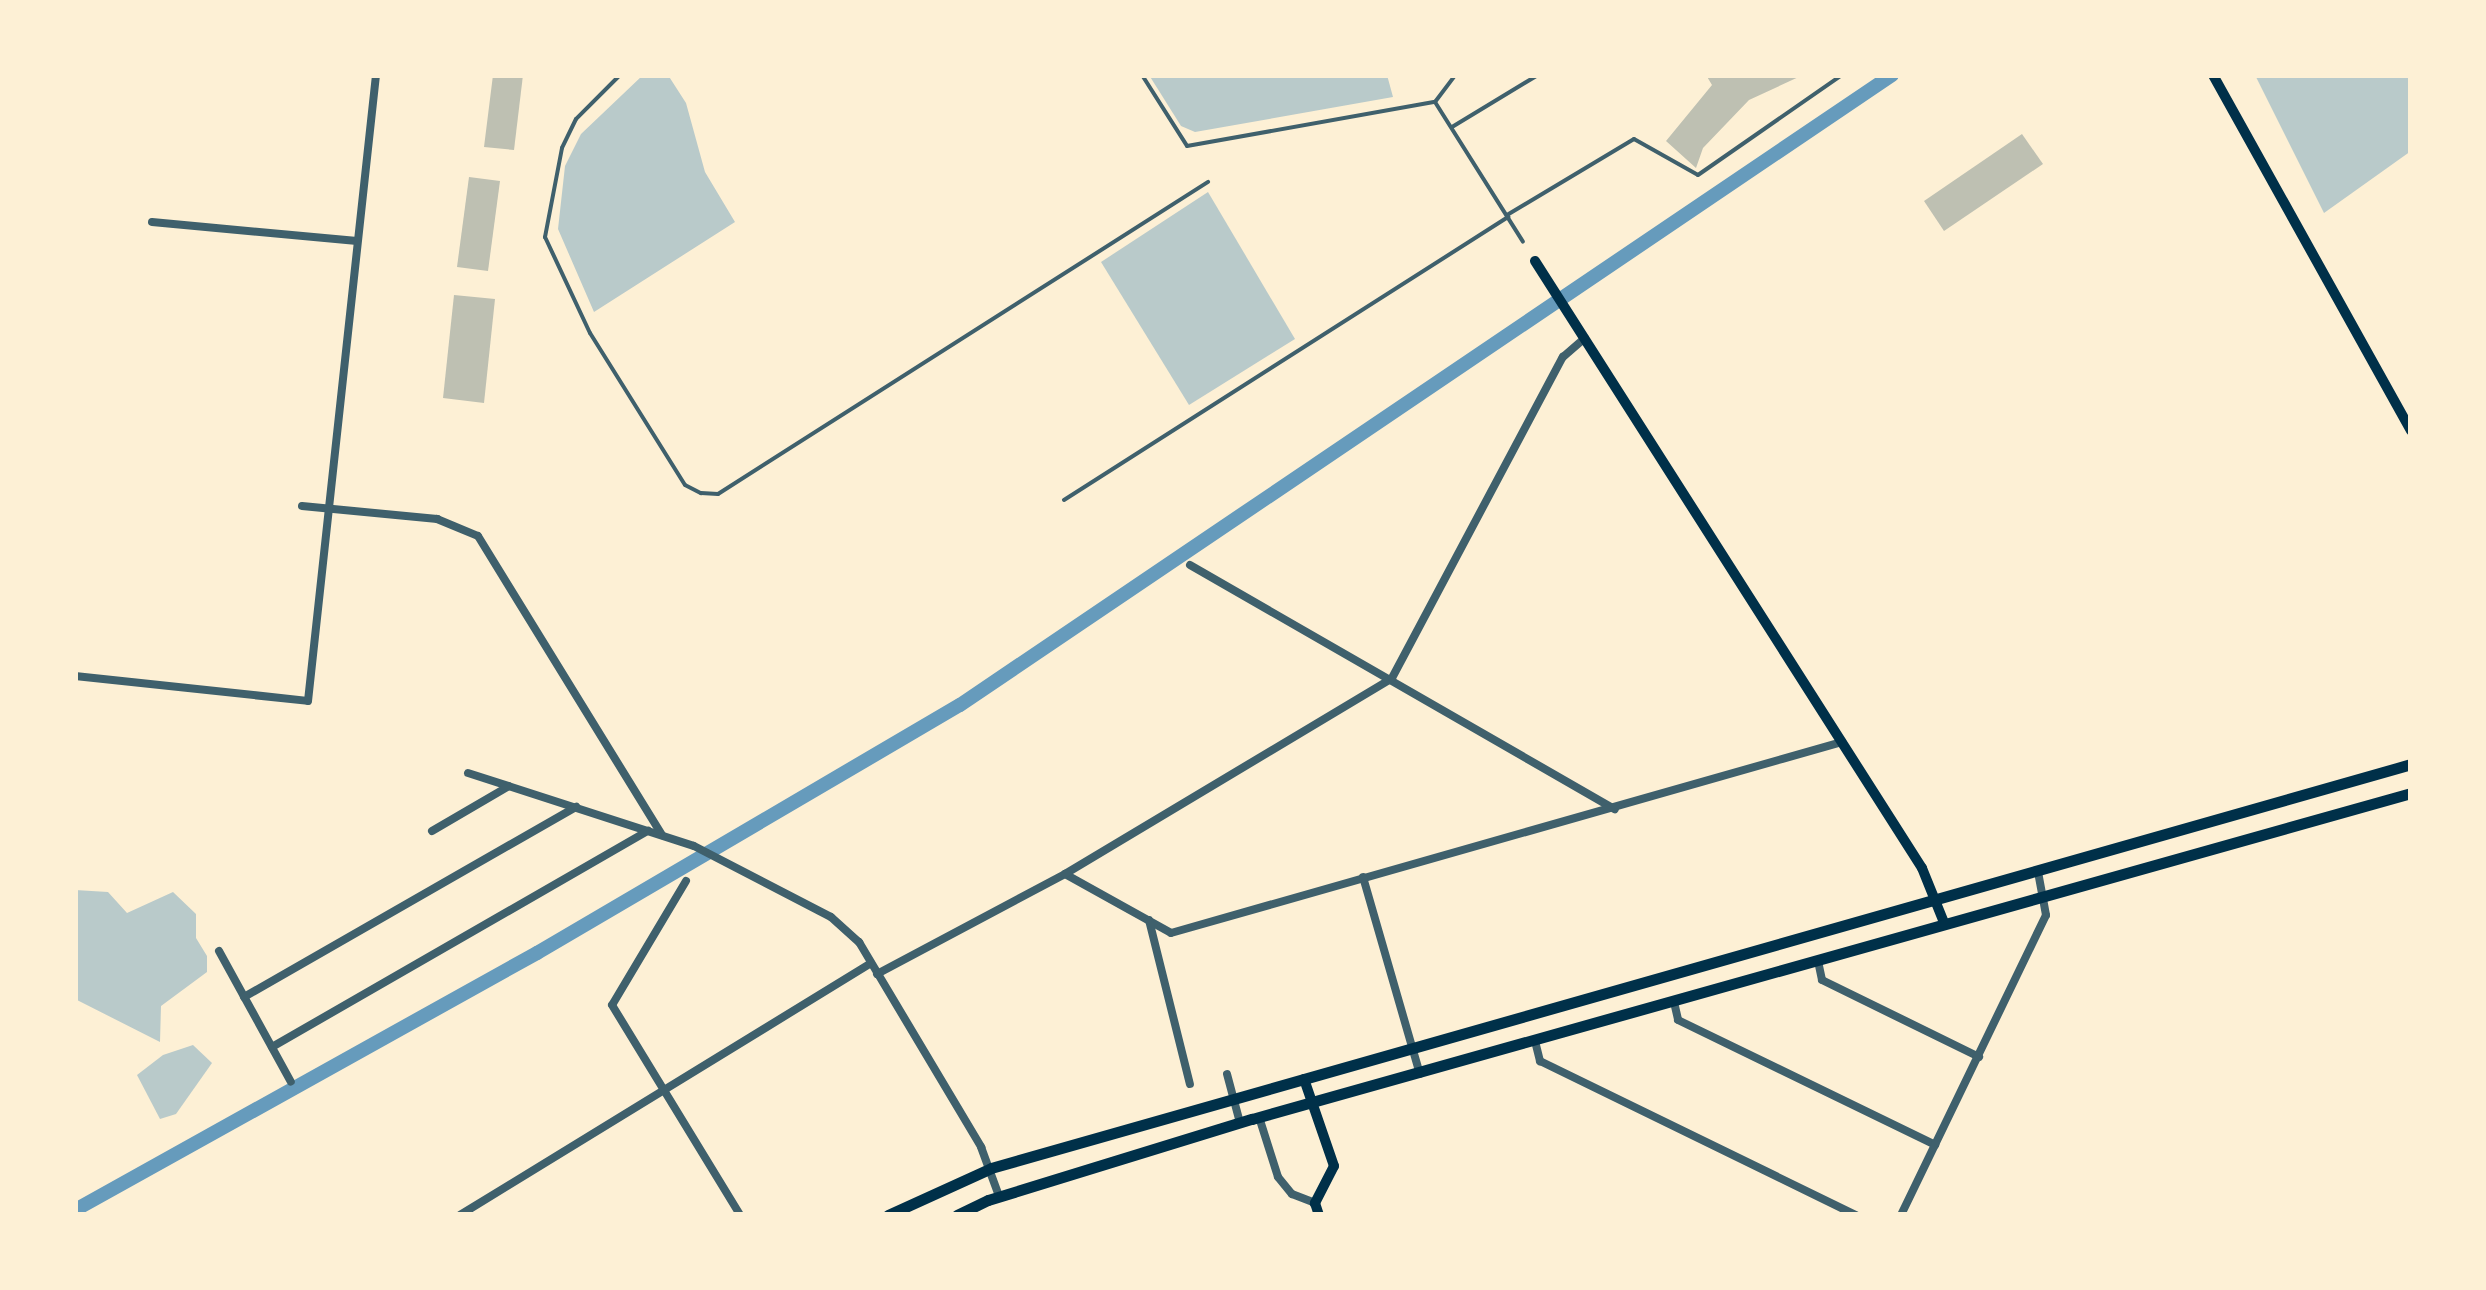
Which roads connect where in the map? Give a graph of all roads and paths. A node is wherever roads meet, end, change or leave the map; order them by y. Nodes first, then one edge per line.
1 (376, 75) edge
2 (620, 75) edge
3 (1142, 75) edge
4 (1454, 75) edge
5 (1538, 75) edge
6 (1842, 75) edge
7 (2213, 75) edge
8 (1436, 102) junction
9 (1452, 127) junction
10 (1208, 182) dead end
11 (1508, 216) junction
12 (152, 222) dead end
13 (357, 241) junction
14 (1523, 242) dead end
15 (1536, 261) dead end
16 (1585, 338) junction
17 (2411, 431) edge
18 (1064, 500) dead end
19 (302, 506) dead end
20 (330, 508) junction
21 (1190, 565) dead end
22 (75, 676) edge
23 (1392, 678) junction
24 (1842, 742) junction
25 (2411, 764) edge
26 (468, 773) dead end
27 (509, 786) junction
28 (2411, 793) edge
29 (576, 808) junction
30 (1615, 809) junction
31 (432, 831) dead end
32 (648, 831) junction
33 (662, 835) junction
34 (2038, 872) junction
35 (1065, 874) junction
36 (1363, 876) junction
37 (686, 881) dead end
38 (2044, 897) junction
39 (1937, 898) junction
40 (1149, 920) junction
41 (1945, 925) junction
42 (219, 952) dead end
43 (1818, 961) junction
44 (870, 963) junction
45 (877, 974) junction
46 (244, 997) junction
47 (1674, 1002) junction
48 (1536, 1041) junction
49 (1411, 1046) junction
50 (272, 1047) junction
51 (1979, 1057) junction
52 (1227, 1074) dead end
53 (1420, 1074) junction
54 (1304, 1079) junction
55 (291, 1082) dead end
56 (1190, 1084) dead end
57 (663, 1090) junction
58 (1234, 1100) junction
59 (1313, 1103) junction
60 (1258, 1118) junction
61 (1240, 1123) junction
62 (1934, 1145) junction
63 (991, 1168) junction
64 (1000, 1196) junction
65 (1315, 1203) junction
66 (460, 1215) edge
67 (740, 1215) edge
68 (888, 1215) edge
69 (957, 1215) edge
70 (1319, 1215) edge
71 (1856, 1215) edge
72 (1901, 1215) edge

1 - 13 street
2 - 10 lane
3 - 8 lane
4 - 8 lane
5 - 9 lane
6 - 11 lane
7 - 17 main road
8 - 9 lane
9 - 11 lane
11 - 14 lane
11 - 18 lane
12 - 13 street
13 - 20 street
15 - 16 main road
16 - 23 street
16 - 24 main road
19 - 20 street
20 - 22 street
20 - 33 street
21 - 23 street
23 - 30 street
23 - 35 street
24 - 30 street
24 - 39 main road
25 - 34 main road
26 - 27 street
27 - 29 street
27 - 31 street
28 - 38 main road
29 - 32 street
29 - 46 street
30 - 36 street
32 - 33 street
32 - 50 street
33 - 44 street
34 - 38 street
34 - 39 main road
35 - 40 street
35 - 45 street
36 - 40 street
36 - 49 street
37 - 57 street
38 - 41 main road
38 - 51 street
39 - 41 main road
39 - 49 main road
40 - 56 street
41 - 43 main road
42 - 46 street
43 - 47 main road
43 - 51 street
44 - 45 street
44 - 57 street
45 - 63 street
46 - 50 street
47 - 48 main road
47 - 62 street
48 - 53 main road
48 - 71 street
49 - 53 street
49 - 54 main road
50 - 55 street
51 - 62 street
52 - 58 street
53 - 59 main road
54 - 58 main road
54 - 59 main road
57 - 66 street
57 - 67 street
58 - 61 street
58 - 63 main road
59 - 60 main road
59 - 65 main road
60 - 61 main road
60 - 65 street
61 - 64 main road
62 - 72 street
63 - 64 street
63 - 68 main road
64 - 69 main road
65 - 70 main road

